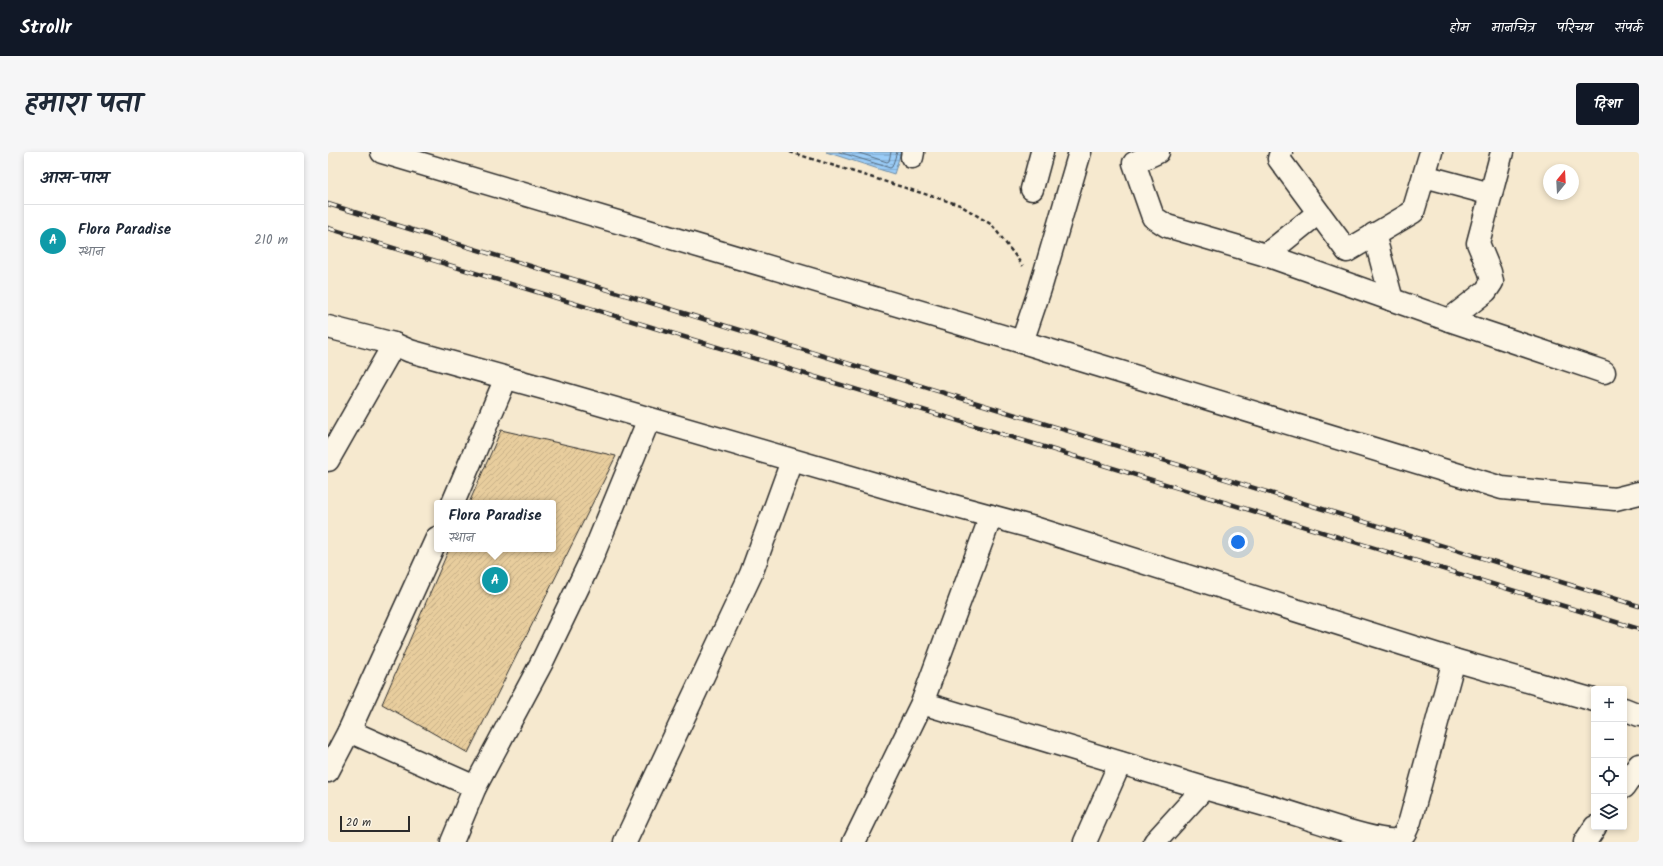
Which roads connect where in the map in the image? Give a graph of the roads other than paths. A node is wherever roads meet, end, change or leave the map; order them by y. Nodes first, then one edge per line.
1 (382, 152) edge
2 (1042, 152) edge
3 (1080, 152) edge
4 (1158, 152) edge
5 (1281, 152) edge
6 (1431, 152) edge
7 (1502, 152) edge
8 (412, 156) edge
9 (1132, 158) edge
10 (1424, 176) junction
11 (1032, 189) dead end
12 (1491, 194) junction
13 (1318, 213) junction
14 (1374, 234) junction
15 (1347, 251) junction
16 (1266, 255) junction
17 (1317, 273) junction
18 (1392, 300) junction
19 (1449, 320) junction
20 (328, 327) edge
21 (1022, 342) junction
22 (394, 344) junction
23 (1604, 372) dead end
24 (506, 378) junction
25 (649, 419) junction
26 (328, 460) edge
27 (792, 461) junction
28 (1639, 493) edge
29 (454, 500) edge
30 (991, 516) junction
31 (434, 545) edge
32 (1454, 660) junction
33 (1591, 699) edge
34 (1639, 702) edge
35 (922, 703) junction
36 (1627, 705) edge
37 (1627, 710) edge
38 (1639, 715) edge
39 (349, 731) junction
40 (1120, 763) junction
41 (1639, 765) edge
42 (328, 771) edge
43 (1627, 783) edge
44 (475, 787) junction
45 (1204, 788) junction
46 (1594, 830) edge
47 (1338, 836) edge
48 (452, 842) edge
49 (625, 842) edge
50 (854, 842) edge
51 (1085, 842) edge
52 (1155, 842) edge
53 (1585, 842) edge

1 - 8 street
2 - 11 street
3 - 21 street
4 - 9 street
5 - 13 street
6 - 10 street
7 - 12 street
8 - 21 street
9 - 16 street
10 - 12 street
10 - 14 street
12 - 19 street
13 - 15 street
13 - 16 street
14 - 15 street
14 - 18 street
15 - 17 street
16 - 17 street
17 - 18 street
18 - 19 street
19 - 23 street
20 - 22 street
21 - 28 street
22 - 24 street
22 - 26 street
24 - 25 street
24 - 29 street
25 - 27 street
25 - 44 street
27 - 30 street
27 - 49 street
30 - 32 street
30 - 35 street
31 - 39 street
32 - 33 street
32 - 47 street
34 - 36 street
35 - 40 street
35 - 50 street
37 - 38 street
39 - 42 street
39 - 44 street
40 - 45 street
40 - 51 street
41 - 43 street
44 - 48 street
45 - 47 street
45 - 52 street
46 - 53 street

